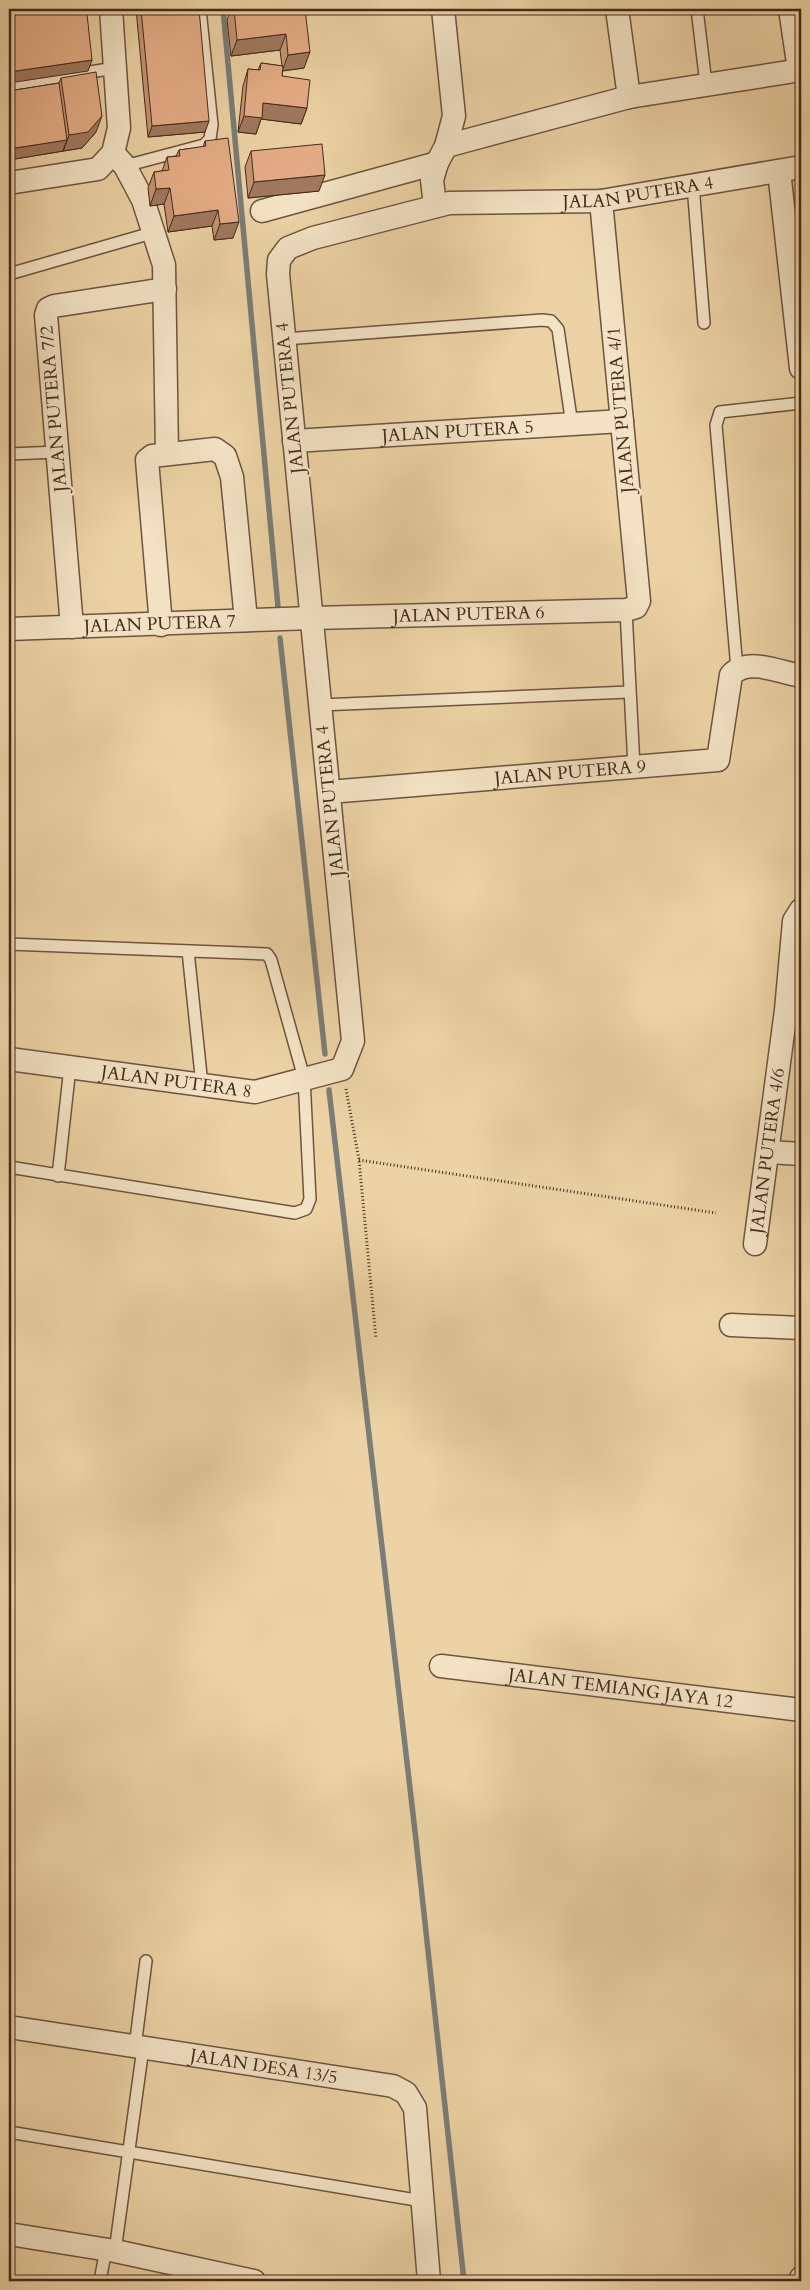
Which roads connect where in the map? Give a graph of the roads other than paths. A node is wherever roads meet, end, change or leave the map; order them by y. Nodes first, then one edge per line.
1 (111, 9) edge
2 (200, 9) edge
3 (443, 9) edge
4 (617, 9) edge
5 (697, 9) edge
6 (790, 9) edge
7 (115, 68) junction
8 (800, 70) edge
9 (706, 84) junction
10 (9, 86) edge
11 (629, 97) junction
12 (441, 154) junction
13 (119, 159) junction
14 (801, 167) edge
15 (779, 170) junction
16 (9, 184) edge
17 (693, 186) junction
18 (601, 201) junction
19 (435, 206) junction
20 (262, 211) dead end
21 (155, 232) junction
22 (9, 274) edge
23 (165, 289) junction
24 (704, 323) dead end
25 (284, 339) junction
26 (801, 368) edge
27 (801, 403) edge
28 (622, 422) junction
29 (572, 425) junction
30 (294, 441) junction
31 (58, 452) junction
32 (9, 454) edge
33 (167, 454) junction
34 (626, 610) junction
35 (312, 618) junction
36 (246, 620) junction
37 (161, 625) junction
38 (72, 628) junction
39 (9, 629) edge
40 (737, 669) junction
41 (801, 676) edge
42 (629, 692) junction
43 (320, 705) junction
44 (634, 767) junction
45 (329, 792) junction
46 (801, 910) edge
47 (9, 944) edge
48 (188, 951) junction
49 (794, 1010) edge
50 (9, 1059) edge
51 (70, 1067) junction
52 (342, 1069) joint
53 (304, 1078) junction
54 (202, 1085) junction
55 (769, 1152) junction
56 (801, 1154) edge
57 (9, 1168) edge
58 (58, 1176) junction
59 (755, 1244) dead end
60 (731, 1324) dead end
61 (801, 1328) edge
62 (441, 1666) dead end
63 (801, 1710) edge
64 (146, 1961) dead end
65 (9, 2027) edge
66 (139, 2047) junction
67 (9, 2132) edge
68 (129, 2151) junction
69 (422, 2201) junction
70 (9, 2234) edge
71 (110, 2250) junction
72 (100, 2281) edge
73 (254, 2281) edge
74 (429, 2281) edge

1 - 7 street
2 - 13 lane
3 - 12 street
4 - 11 street
5 - 9 lane
6 - 8 street
7 - 10 lane
7 - 13 street
8 - 9 street
9 - 11 street
11 - 12 street
12 - 19 street
12 - 20 street
13 - 16 street
13 - 21 street
14 - 15 street, JALAN PUTERA 4
15 - 17 street, JALAN PUTERA 4
15 - 26 street
17 - 18 street, JALAN PUTERA 4
17 - 24 lane
18 - 19 street, JALAN PUTERA 4
18 - 28 street, JALAN PUTERA 4/1
19 - 25 street, JALAN PUTERA 4
21 - 22 lane
21 - 23 street
23 - 31 street, JALAN PUTERA 7/2
23 - 33 street
25 - 29 lane
25 - 30 street, JALAN PUTERA 4
27 - 40 lane
28 - 29 street, JALAN PUTERA 5
28 - 34 street, JALAN PUTERA 4/1
29 - 30 street, JALAN PUTERA 5
30 - 35 street, JALAN PUTERA 4
31 - 32 lane
31 - 38 street, JALAN PUTERA 7/2
33 - 36 street
33 - 37 street
34 - 35 street, JALAN PUTERA 6
34 - 42 lane
35 - 36 street, JALAN PUTERA 7
35 - 43 street, JALAN PUTERA 4
36 - 37 street, JALAN PUTERA 7
37 - 38 street, JALAN PUTERA 7
38 - 39 street, JALAN PUTERA 7
40 - 41 street
40 - 44 street, JALAN PUTERA 9
42 - 43 lane
42 - 44 lane
43 - 45 street, JALAN PUTERA 4
44 - 45 street, JALAN PUTERA 9
45 - 52 street, JALAN PUTERA 4
46 - 49 street, JALAN PUTERA 4/6
47 - 48 lane
48 - 53 lane
48 - 54 lane
49 - 55 street, JALAN PUTERA 4/6
50 - 51 street, JALAN PUTERA 8
51 - 54 street, JALAN PUTERA 8
51 - 58 lane
52 - 53 street, JALAN PUTERA 8
53 - 54 street, JALAN PUTERA 8
53 - 58 lane
55 - 56 street
55 - 59 street, JALAN PUTERA 4/6
57 - 58 lane
60 - 61 street
62 - 63 street, JALAN TEMIANG JAYA 12
64 - 66 lane
65 - 66 street, JALAN DESA 13/5
66 - 68 lane
66 - 69 street, JALAN DESA 13/5
67 - 68 lane
68 - 69 lane
68 - 71 lane
69 - 74 street, JALAN DESA 13/5
70 - 71 street
71 - 72 lane
71 - 73 street

